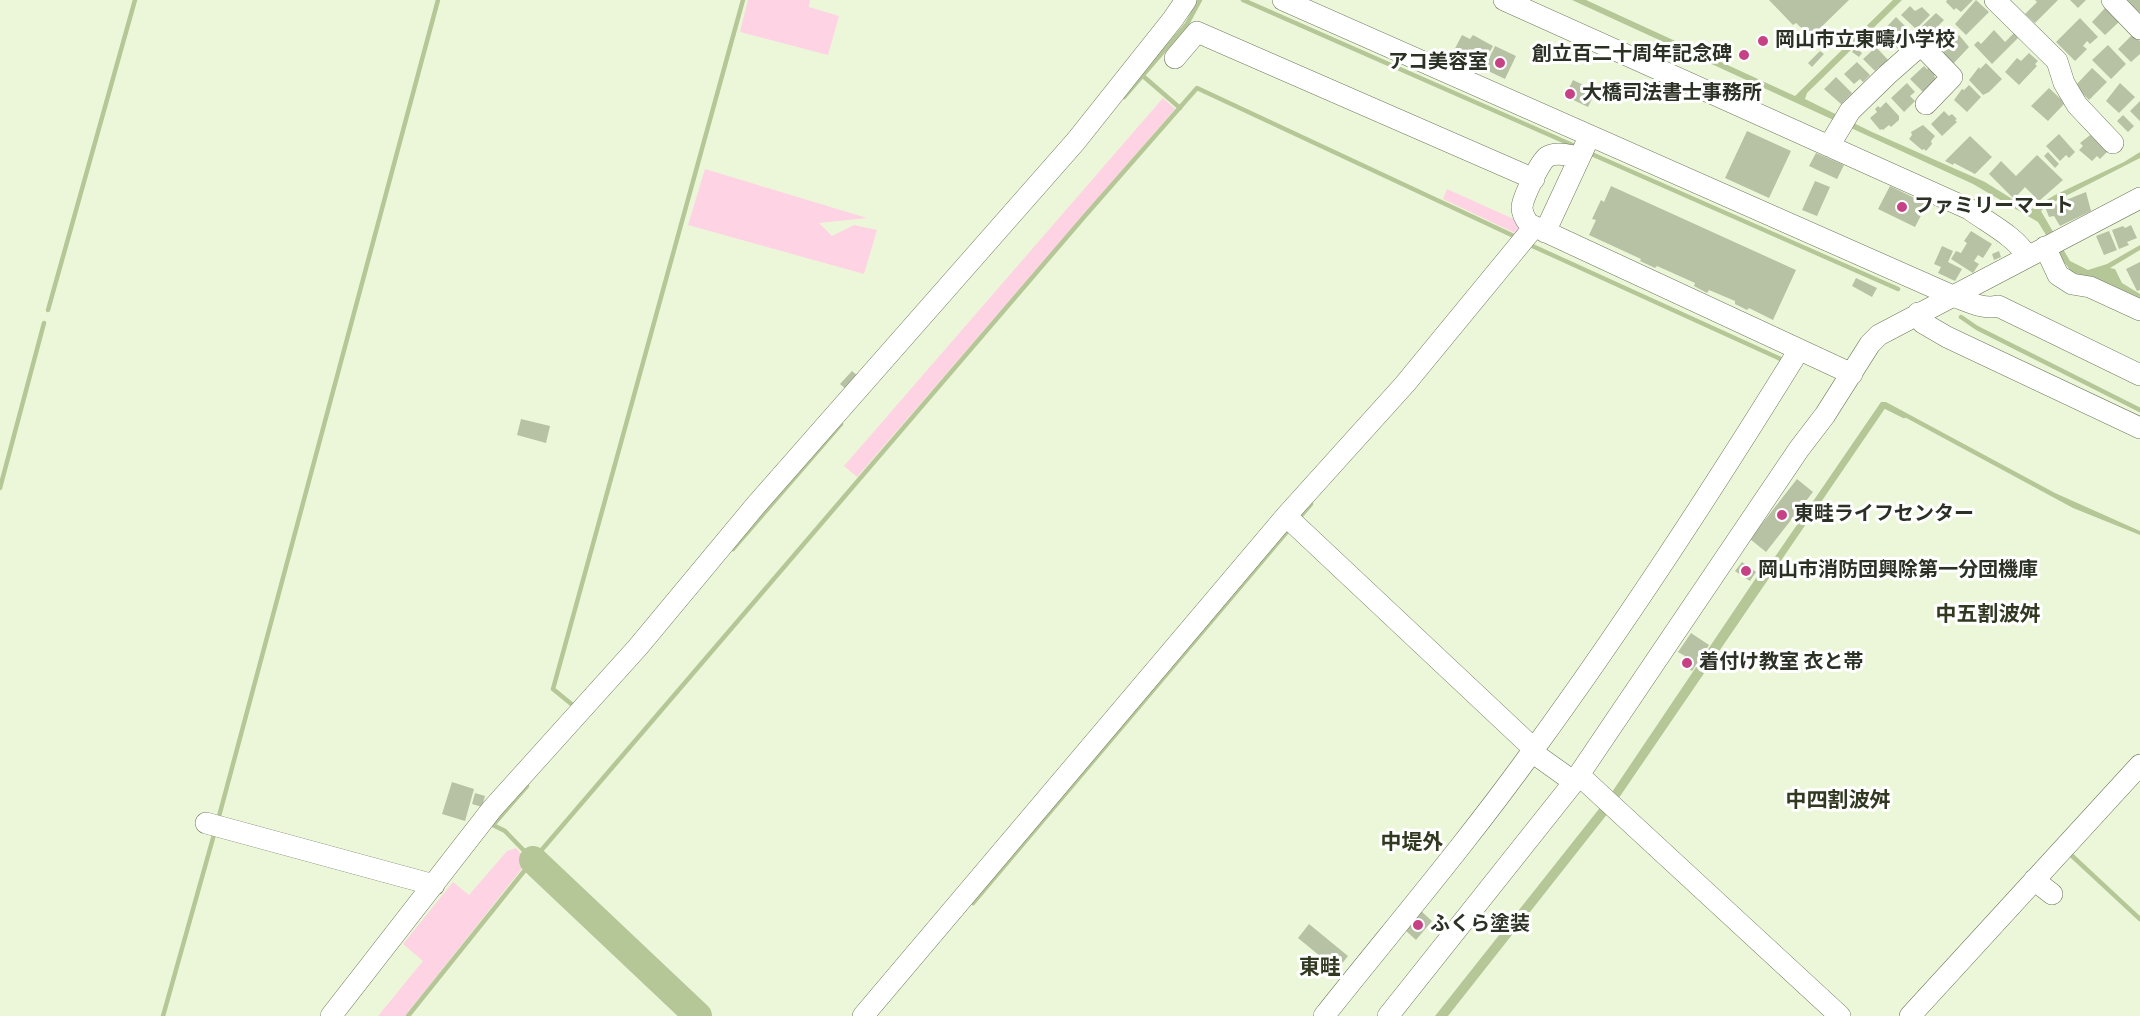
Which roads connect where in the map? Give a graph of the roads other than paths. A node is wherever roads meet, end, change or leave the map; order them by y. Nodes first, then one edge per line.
1 (1186, 0) edge
2 (1283, 0) edge
3 (1504, 0) edge
4 (1995, 0) edge
5 (2112, 0) edge
6 (2140, 29) edge
7 (1174, 58) dead end
8 (1926, 104) dead end
9 (2113, 143) dead end
10 (1828, 146) junction
11 (1584, 148) junction
12 (1534, 178) junction
13 (2140, 198) edge
14 (1531, 235) junction
15 (2036, 251) junction
16 (1987, 279) junction
17 (1953, 296) junction
18 (1998, 306) junction
19 (2140, 310) edge
20 (1918, 313) junction
21 (1799, 350) junction
22 (1852, 374) junction
23 (2140, 375) edge
24 (2140, 428) edge
25 (1292, 521) junction
26 (1536, 754) junction
27 (2140, 765) edge
28 (1576, 778) junction
29 (213, 825) dead end
30 (434, 885) junction
31 (331, 1016) edge
32 (863, 1016) edge
33 (1324, 1016) edge
34 (1388, 1016) edge
35 (1840, 1016) edge
36 (1910, 1016) edge

1 - 30 street
2 - 11 street
3 - 10 street
4 - 9 street
5 - 6 street
7 - 12 street
8 - 10 street
10 - 15 street
11 - 12 street
11 - 14 street
11 - 17 street
12 - 14 street
13 - 15 street
14 - 21 street
14 - 25 street
15 - 16 street
15 - 19 street
16 - 17 street
16 - 18 street
17 - 18 street
17 - 20 street
18 - 23 street
20 - 22 street
20 - 24 street
21 - 22 street
21 - 26 street
22 - 28 street
25 - 26 street
25 - 32 street
26 - 28 street
26 - 33 street
27 - 36 street
28 - 34 street
28 - 35 street
29 - 30 street
30 - 31 street

